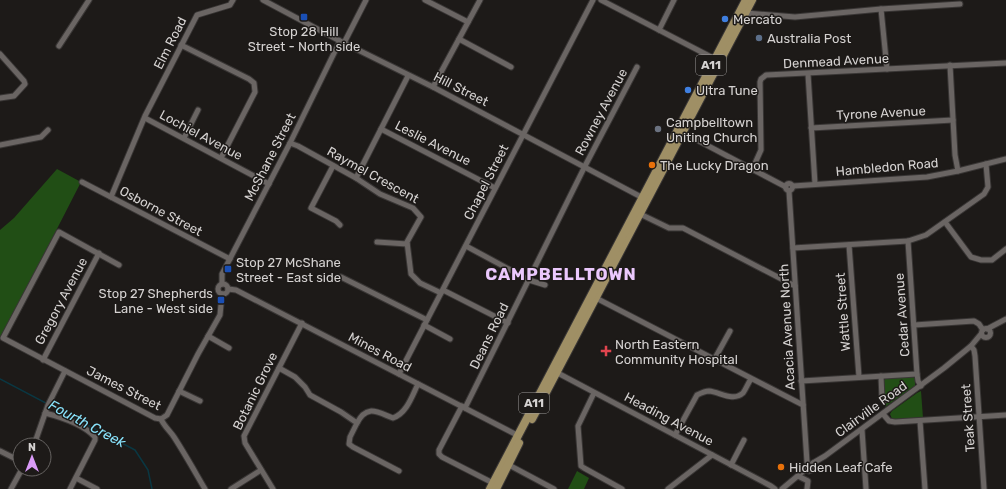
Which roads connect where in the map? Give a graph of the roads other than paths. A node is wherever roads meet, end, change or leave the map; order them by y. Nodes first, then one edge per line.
1 (89, 0) edge
2 (233, 0) edge
3 (263, 0) edge
4 (366, 0) edge
5 (425, 0) edge
6 (480, 0) edge
7 (593, 0) edge
8 (601, 0) edge
9 (674, 0) edge
10 (746, 0) edge
11 (752, 0) edge
12 (920, 0) edge
13 (960, 4) dead end
14 (921, 6) junction
15 (880, 9) junction
16 (746, 13) junction
17 (468, 22) junction
18 (659, 30) junction
19 (459, 39) junction
20 (342, 42) junction
21 (181, 45) junction
22 (59, 46) dead end
23 (0, 54) edge
24 (717, 59) junction
25 (1006, 63) edge
26 (950, 65) junction
27 (511, 67) dead end
28 (636, 67) dead end
29 (887, 69) junction
30 (808, 74) junction
31 (408, 76) junction
32 (433, 87) junction
33 (1, 96) edge
34 (198, 110) dead end
35 (145, 118) junction
36 (953, 120) junction
37 (811, 128) junction
38 (382, 129) junction
39 (48, 130) dead end
40 (680, 131) junction
41 (523, 134) junction
42 (184, 138) junction
43 (290, 143) junction
44 (0, 145) edge
45 (221, 158) junction
46 (1006, 159) edge
47 (986, 164) junction
48 (334, 166) junction
49 (585, 166) junction
50 (752, 170) junction
51 (958, 171) junction
52 (356, 178) junction
53 (82, 182) dead end
54 (269, 184) junction
55 (815, 184) junction
56 (495, 188) junction
57 (789, 188) junction
58 (110, 197) junction
59 (645, 198) junction
60 (637, 213) junction
61 (945, 222) junction
62 (340, 225) dead end
63 (377, 242) dead end
64 (908, 242) junction
65 (407, 244) junction
66 (849, 245) junction
67 (466, 246) junction
68 (793, 248) junction
69 (1006, 249) edge
70 (99, 253) junction
71 (230, 259) junction
72 (119, 264) dead end
73 (341, 277) dead end
74 (529, 280) junction
75 (222, 284) junction
76 (545, 284) dead end
77 (795, 286) junction
78 (228, 289) junction
79 (442, 292) junction
80 (222, 294) junction
81 (593, 297) junction
82 (1006, 320) edge
83 (302, 323) junction
84 (425, 323) junction
85 (508, 323) junction
86 (1006, 324) edge
87 (914, 325) junction
88 (730, 331) dead end
89 (985, 332) junction
90 (208, 336) junction
91 (450, 339) dead end
92 (972, 347) junction
93 (229, 348) dead end
94 (43, 360) junction
95 (714, 360) junction
96 (279, 368) junction
97 (65, 371) junction
98 (554, 371) junction
99 (399, 374) junction
100 (917, 374) junction
101 (881, 376) junction
102 (859, 377) junction
103 (750, 379) junction
104 (801, 381) junction
105 (418, 384) junction
106 (921, 386) junction
107 (179, 391) junction
108 (594, 393) junction
109 (200, 401) dead end
110 (884, 401) dead end
111 (802, 405) junction
112 (463, 407) junction
113 (45, 413) junction
114 (883, 414) junction
115 (1006, 415) edge
116 (979, 417) junction
117 (161, 419) junction
118 (920, 421) junction
119 (357, 423) junction
120 (862, 430) junction
121 (675, 435) junction
122 (519, 436) junction
123 (37, 437) edge
124 (744, 440) dead end
125 (0, 451) edge
126 (712, 455) junction
127 (12, 457) edge
128 (807, 462) junction
129 (813, 463) junction
130 (506, 464) junction
131 (731, 465) junction
132 (806, 469) junction
133 (261, 470) junction
134 (399, 471) dead end
135 (798, 476) junction
136 (18, 477) edge
137 (76, 478) junction
138 (493, 487) edge
139 (12, 489) edge
140 (70, 489) edge
141 (97, 489) edge
142 (205, 489) edge
143 (231, 489) edge
144 (273, 489) edge
145 (554, 489) edge
146 (622, 489) edge
147 (668, 489) edge
148 (775, 489) edge
149 (782, 489) edge
150 (807, 489) edge
151 (866, 489) edge
152 (925, 489) edge
153 (984, 489) edge

1 - 22 street
2 - 21 street, Elm Road
3 - 20 street, Hill Street
4 - 20 street, McShane Street
5 - 17 street
6 - 17 street
7 - 41 street, Chapel Street
8 - 18 street
9 - 18 street
10 - 24 main road, A11
11 - 16 main road, A11
12 - 14 street
13 - 14 street
14 - 15 street
15 - 16 street
15 - 29 street
16 - 24 main road, A11
17 - 19 street
18 - 24 street
19 - 27 street
19 - 32 street
20 - 31 street, Hill Street
20 - 43 street, McShane Street
21 - 35 street, Elm Road
21 - 45 street
23 - 33 street
24 - 40 main road, A11
25 - 26 street, Denmead Avenue
26 - 29 street, Denmead Avenue
26 - 36 street
28 - 49 street, Rowney Avenue
29 - 30 street, Denmead Avenue
30 - 37 street
30 - 50 street, Denmead Avenue
31 - 32 street, Hill Street
31 - 38 street
32 - 41 street, Hill Street
34 - 42 street
35 - 42 street, Lochiel Avenue
35 - 58 street, Elm Road
36 - 37 street, Tyrone Avenue
36 - 51 street
37 - 55 street
38 - 52 street
38 - 56 street, Leslie Avenue
39 - 44 street
40 - 50 street
40 - 59 main road, A11
41 - 49 street, Hill Street
41 - 56 street, Chapel Street
42 - 45 street, Lochiel Avenue
43 - 48 street, Raymel Crescent
43 - 54 street, McShane Street
45 - 54 street, Lochiel Avenue
46 - 47 street, Hambledon Road
47 - 51 street, Hambledon Road
47 - 61 street
48 - 52 street, Raymel Crescent
48 - 62 street
49 - 59 street, Hill Street
49 - 74 street, Deans Road
50 - 57 street
51 - 55 street, Hambledon Road
52 - 65 street, Raymel Crescent
53 - 58 street, Osborne Street
54 - 71 street, McShane Street
55 - 57 street, Hambledon Road
56 - 67 street, Chapel Street
57 - 68 street, Acacia Avenue North
58 - 71 street, Osborne Street
59 - 60 main road, A11
60 - 77 street
60 - 81 main road, A11
61 - 64 street
61 - 69 street
63 - 65 street
64 - 66 street
64 - 87 street, Cedar Avenue
65 - 79 street
66 - 68 street
66 - 102 street, Wattle Street
67 - 74 street
67 - 79 street, Chapel Street
68 - 77 street, Acacia Avenue North
70 - 72 street
70 - 94 street, Gregory Avenue
70 - 94 street, James Street
71 - 75 street, McShane Street
73 - 84 street
74 - 76 street
74 - 85 street, Deans Road
75 - 78 street
75 - 80 street
77 - 104 street, Acacia Avenue North
78 - 80 street
78 - 83 street, Mines Road
79 - 84 street, Chapel Street
79 - 85 street
80 - 90 street
81 - 95 street
81 - 98 main road, A11
82 - 89 street, Clairville Road
83 - 96 street, Botanic Grove
83 - 99 street, Mines Road
84 - 91 street
84 - 99 street, Chapel Street
85 - 112 street, Deans Road
86 - 89 street, Clairville Road
87 - 89 street
87 - 100 street, Cedar Avenue
88 - 95 street
89 - 92 street, Clairville Road
90 - 93 street
90 - 107 street
92 - 106 street, Clairville Road
92 - 116 street, Teak Street
94 - 97 street, James Street
95 - 103 street
96 - 119 street
96 - 133 street, Botanic Grove
97 - 113 street
97 - 117 street, James Street
98 - 108 street, Heading Avenue
98 - 122 main road, A11
99 - 105 street, Mines Road
100 - 101 street
100 - 106 street, Cedar Avenue
101 - 102 street
101 - 110 street
102 - 104 street
103 - 111 street
103 - 121 street
104 - 111 street, Acacia Avenue North
105 - 112 street, Mines Road
105 - 119 street
106 - 114 street, Clairville Road
107 - 109 street
107 - 117 street
108 - 121 street, Heading Avenue
108 - 146 street
111 - 128 street, Acacia Avenue North
112 - 122 street, Mines Road
112 - 138 street, Deans Road
113 - 123 street
113 - 137 street
114 - 118 street
114 - 120 street, Clairville Road
115 - 116 street
116 - 118 street
116 - 153 street, Teak Street
117 - 142 street, James Street
118 - 152 street
119 - 134 street
120 - 129 street, Clairville Road
120 - 151 street
121 - 126 street, Heading Avenue
122 - 130 main road, A11
124 - 131 street
125 - 127 street
126 - 131 street, Heading Avenue
126 - 147 street
128 - 129 street
128 - 132 street
129 - 132 street
130 - 138 main road, A11
130 - 145 street
131 - 148 street, Heading Avenue
132 - 135 street
133 - 143 street
133 - 144 street, Botanic Grove
135 - 149 street
135 - 150 street
136 - 139 street
137 - 140 street
137 - 141 street

